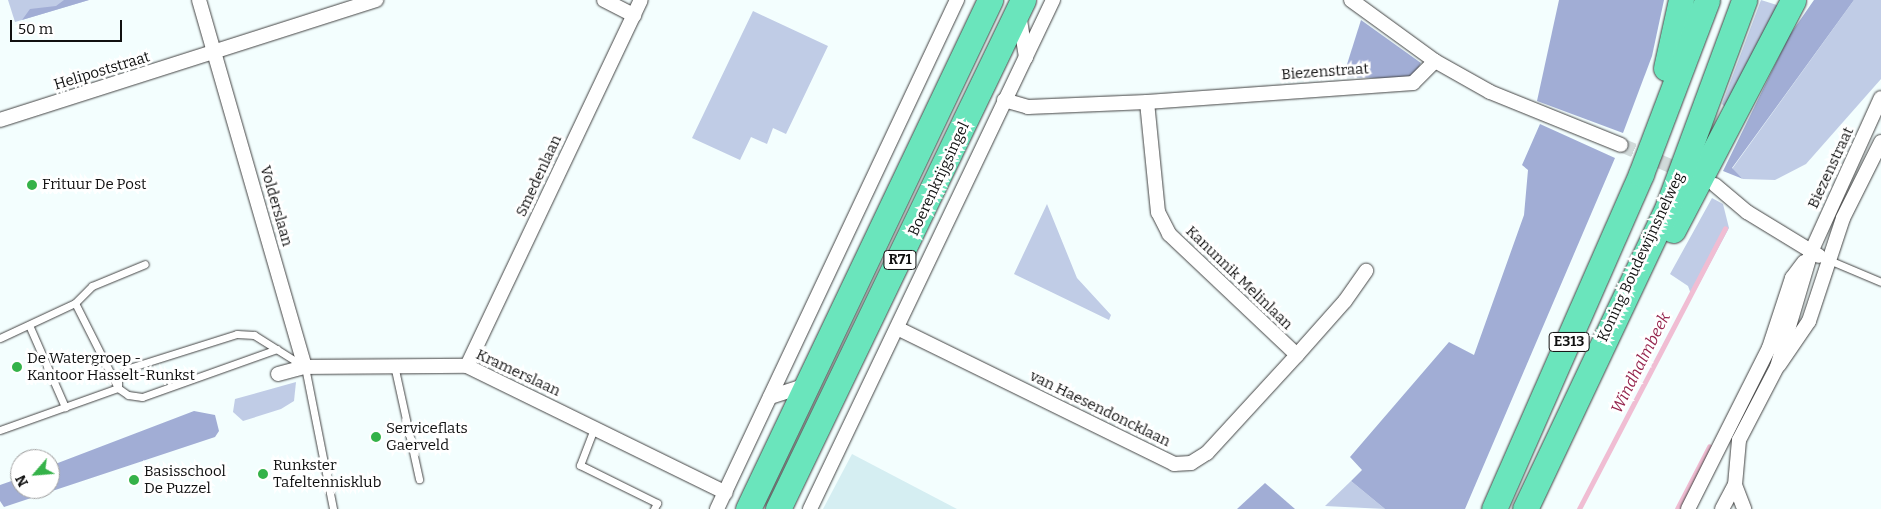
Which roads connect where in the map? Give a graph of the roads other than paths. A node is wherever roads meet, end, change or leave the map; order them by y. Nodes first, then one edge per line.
1 (199, 0) edge
2 (376, 0) edge
3 (604, 0) edge
4 (641, 0) edge
5 (957, 0) edge
6 (990, 0) edge
7 (1053, 0) edge
8 (1351, 0) edge
9 (1681, 0) edge
10 (1707, 0) edge
11 (1744, 0) edge
12 (1792, 0) edge
13 (1021, 5) edge
14 (634, 15) junction
15 (214, 53) junction
16 (1026, 58) junction
17 (1435, 61) junction
18 (1881, 98) edge
19 (1004, 100) junction
20 (1147, 102) junction
21 (0, 120) edge
22 (1881, 142) edge
23 (1621, 145) tunnel mouth
24 (1641, 174) junction
25 (1715, 184) dead end
26 (1811, 252) junction
27 (1829, 260) junction
28 (145, 264) dead end
29 (1366, 271) dead end
30 (1881, 282) edge
31 (1624, 294) junction
32 (75, 303) junction
33 (29, 325) junction
34 (897, 328) junction
35 (0, 338) edge
36 (277, 350) junction
37 (1297, 355) junction
38 (393, 364) junction
39 (467, 366) junction
40 (305, 367) junction
41 (1776, 367) junction
42 (278, 374) dead end
43 (806, 385) junction
44 (118, 388) junction
45 (770, 397) junction
46 (65, 407) junction
47 (595, 426) junction
48 (0, 430) edge
49 (419, 480) dead end
50 (1734, 485) junction
51 (726, 493) junction
52 (333, 509) edge
53 (654, 509) edge
54 (717, 509) edge
55 (748, 509) edge
56 (778, 509) edge
57 (810, 509) edge
58 (1494, 509) edge
59 (1525, 509) edge
60 (1688, 509) edge
61 (1722, 509) edge
62 (1744, 509) edge

1 - 15 street, Volderslaan
2 - 15 street, Helipoststraat
3 - 14 street
4 - 14 street, Smedenlaan
5 - 45 street
6 - 43 highway, Boerenkrijgsingel / R71
7 - 16 street, Boerenkrijgsingel
8 - 17 street
9 - 24 highway
10 - 24 highway, Koning Boudewijnsnelweg / E313
11 - 31 highway, Koning Boudewijnsnelweg / E313
12 - 31 highway
13 - 16 street, Boerenkrijgsingel
13 - 56 highway, Boerenkrijgsingel / R71
14 - 39 street, Smedenlaan
15 - 21 street, Helipoststraat
15 - 40 street, Volderslaan
16 - 19 street, Boerenkrijgsingel
17 - 20 street, Biezenstraat
17 - 23 street
18 - 26 street, Biezenstraat
19 - 20 street, Biezenstraat
19 - 34 street, Boerenkrijgsingel
20 - 37 street, Kanunnik Melinlaan
22 - 27 street, Biezenstraat
24 - 58 highway, Koning Boudewijnsnelweg / E313
25 - 26 street
26 - 27 street
26 - 41 street, Biezenstraat
26 - 60 street
27 - 30 lane
27 - 41 street, Biezenstraat
28 - 32 lane
29 - 37 street, van Haesendoncklaan
31 - 59 highway, Koning Boudewijnsnelweg / E313
32 - 33 lane
32 - 44 lane
33 - 35 lane
33 - 46 lane
34 - 37 street, van Haesendoncklaan
34 - 57 street, Boerenkrijgsingel
36 - 40 lane
36 - 44 lane
36 - 44 lane
38 - 39 street, Kramerslaan
38 - 40 street, Kramerslaan
38 - 49 lane
39 - 47 street, Kramerslaan
40 - 42 street, Kramerslaan
40 - 52 lane
41 - 50 street, Biezenstraat
43 - 45 street
43 - 55 highway, Boerenkrijgsingel / R71
44 - 46 lane
45 - 51 street
46 - 48 lane
47 - 51 street, Kramerslaan
47 - 53 lane
50 - 61 street, Biezenstraat
50 - 62 street, Biezenstraat
51 - 54 street

